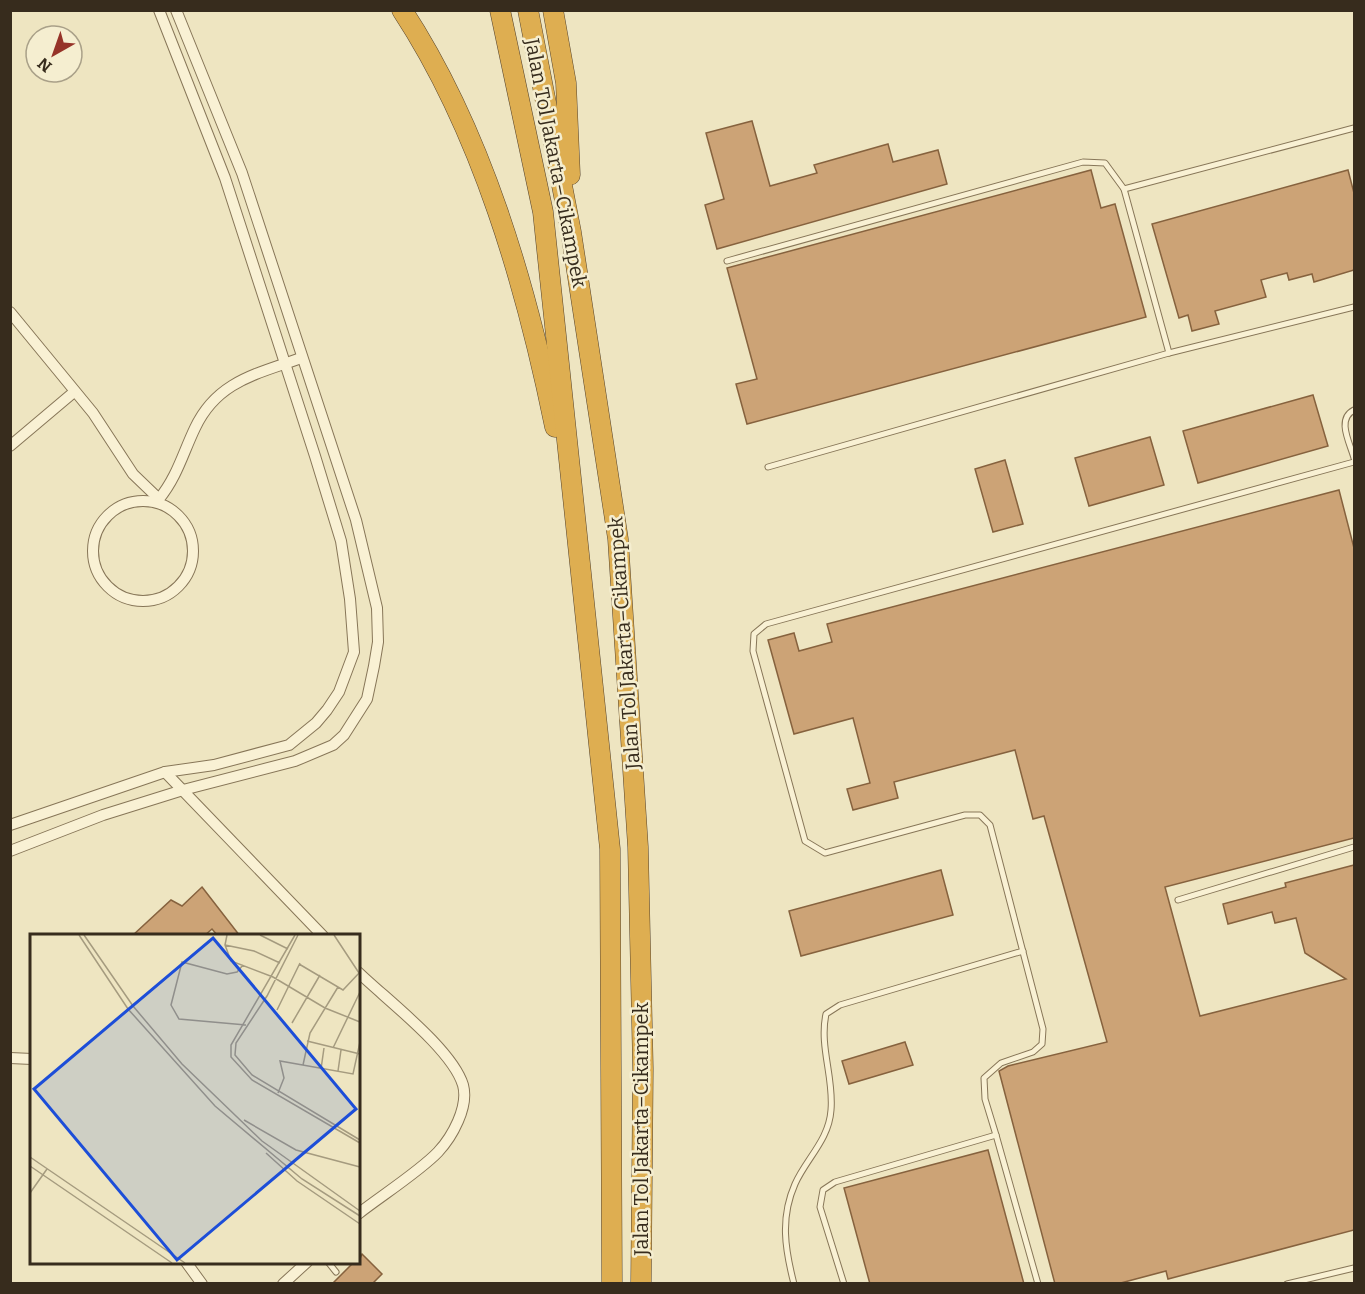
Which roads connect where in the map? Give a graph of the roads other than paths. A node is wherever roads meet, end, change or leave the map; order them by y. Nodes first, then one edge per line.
1 (159, 10) edge
2 (176, 10) edge
3 (402, 10) edge
4 (500, 10) edge
5 (528, 10) edge
6 (553, 10) edge
7 (1354, 128) edge
8 (1124, 189) junction
9 (571, 232) junction
10 (727, 261) dead end
11 (1354, 307) edge
12 (10, 312) edge
13 (1169, 352) junction
14 (301, 358) junction
15 (285, 364) junction
16 (74, 392) junction
17 (1354, 410) edge
18 (10, 446) edge
19 (1354, 460) edge
20 (768, 467) dead end
21 (160, 502) junction
22 (579, 550) junction
23 (165, 772) junction
24 (183, 790) junction
25 (10, 825) edge
26 (1354, 847) edge
27 (10, 851) edge
28 (1178, 900) dead end
29 (321, 934) edge
30 (1023, 951) junction
31 (360, 974) edge
32 (10, 1058) edge
33 (30, 1059) edge
34 (996, 1135) junction
35 (360, 1212) edge
36 (187, 1264) edge
37 (306, 1264) edge
38 (329, 1264) edge
39 (1354, 1268) edge
40 (336, 1272) dead end
41 (202, 1284) edge
42 (283, 1284) edge
43 (612, 1284) edge
44 (641, 1284) edge
45 (794, 1284) edge
46 (844, 1284) edge
47 (1038, 1284) edge
48 (1287, 1284) edge

1 - 15 street
2 - 14 street
3 - 22 highway
4 - 22 highway, Jalan Tol Jakarta–Cikampek
5 - 9 highway, Jalan Tol Jakarta–Cikampek
6 - 9 highway
7 - 8 lane
8 - 10 lane
8 - 13 lane
9 - 44 highway, Jalan Tol Jakarta–Cikampek
11 - 13 lane
12 - 16 street
13 - 20 lane
14 - 15 street
14 - 24 street
15 - 21 street
15 - 23 street
16 - 18 street
16 - 21 street
17 - 19 lane
19 - 30 lane
21 - 21 street
22 - 43 highway, Jalan Tol Jakarta–Cikampek
23 - 24 street
23 - 25 street
24 - 27 street
24 - 29 street
26 - 28 lane
30 - 34 lane
30 - 45 lane
31 - 35 street
32 - 33 street
34 - 46 lane
34 - 47 lane
36 - 41 street
37 - 42 street
38 - 40 lane
39 - 48 lane

